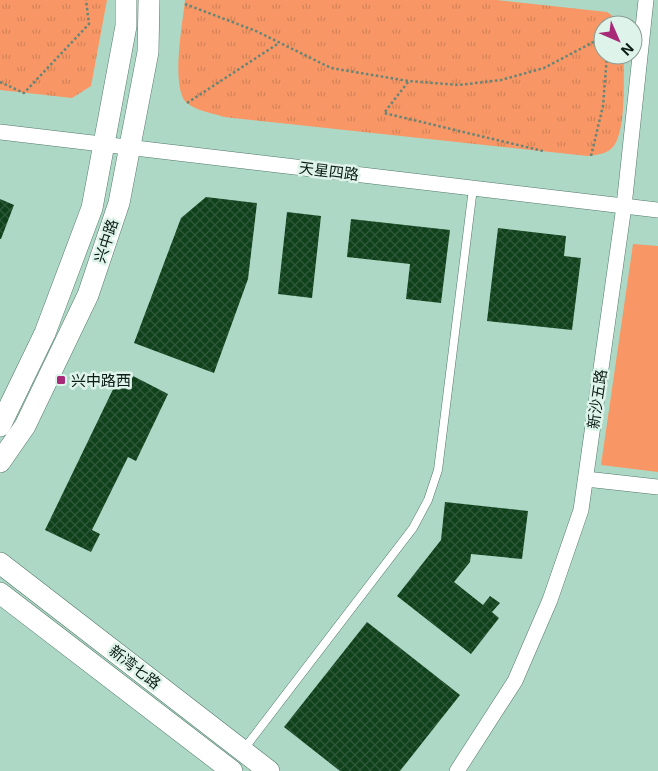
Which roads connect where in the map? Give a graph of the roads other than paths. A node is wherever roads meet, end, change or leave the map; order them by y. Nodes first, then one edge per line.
1 (126, 0) edge
2 (149, 0) edge
3 (646, 0) edge
4 (0, 132) edge
5 (104, 144) junction
6 (130, 147) junction
7 (473, 188) junction
8 (624, 206) junction
9 (658, 210) edge
10 (0, 426) edge
11 (0, 462) edge
12 (586, 479) junction
13 (658, 487) edge
14 (0, 563) edge
15 (0, 593) edge
16 (243, 750) junction
17 (232, 771) edge
18 (269, 771) edge
19 (457, 771) edge

1 - 5 street, 兴中路
2 - 6 street, 兴中路
3 - 8 street, 新沙五路
4 - 5 street, 天星四路
5 - 6 street, 天星四路
5 - 10 street, 兴中路
6 - 7 street, 天星四路
6 - 11 street, 兴中路
7 - 8 street, 天星四路
7 - 16 lane
8 - 9 street, 天星四路
8 - 12 street, 新沙五路
12 - 13 street
12 - 19 street, 新沙五路
14 - 16 street, 新湾七路
15 - 17 street, 新湾七路
16 - 18 street, 新湾七路

